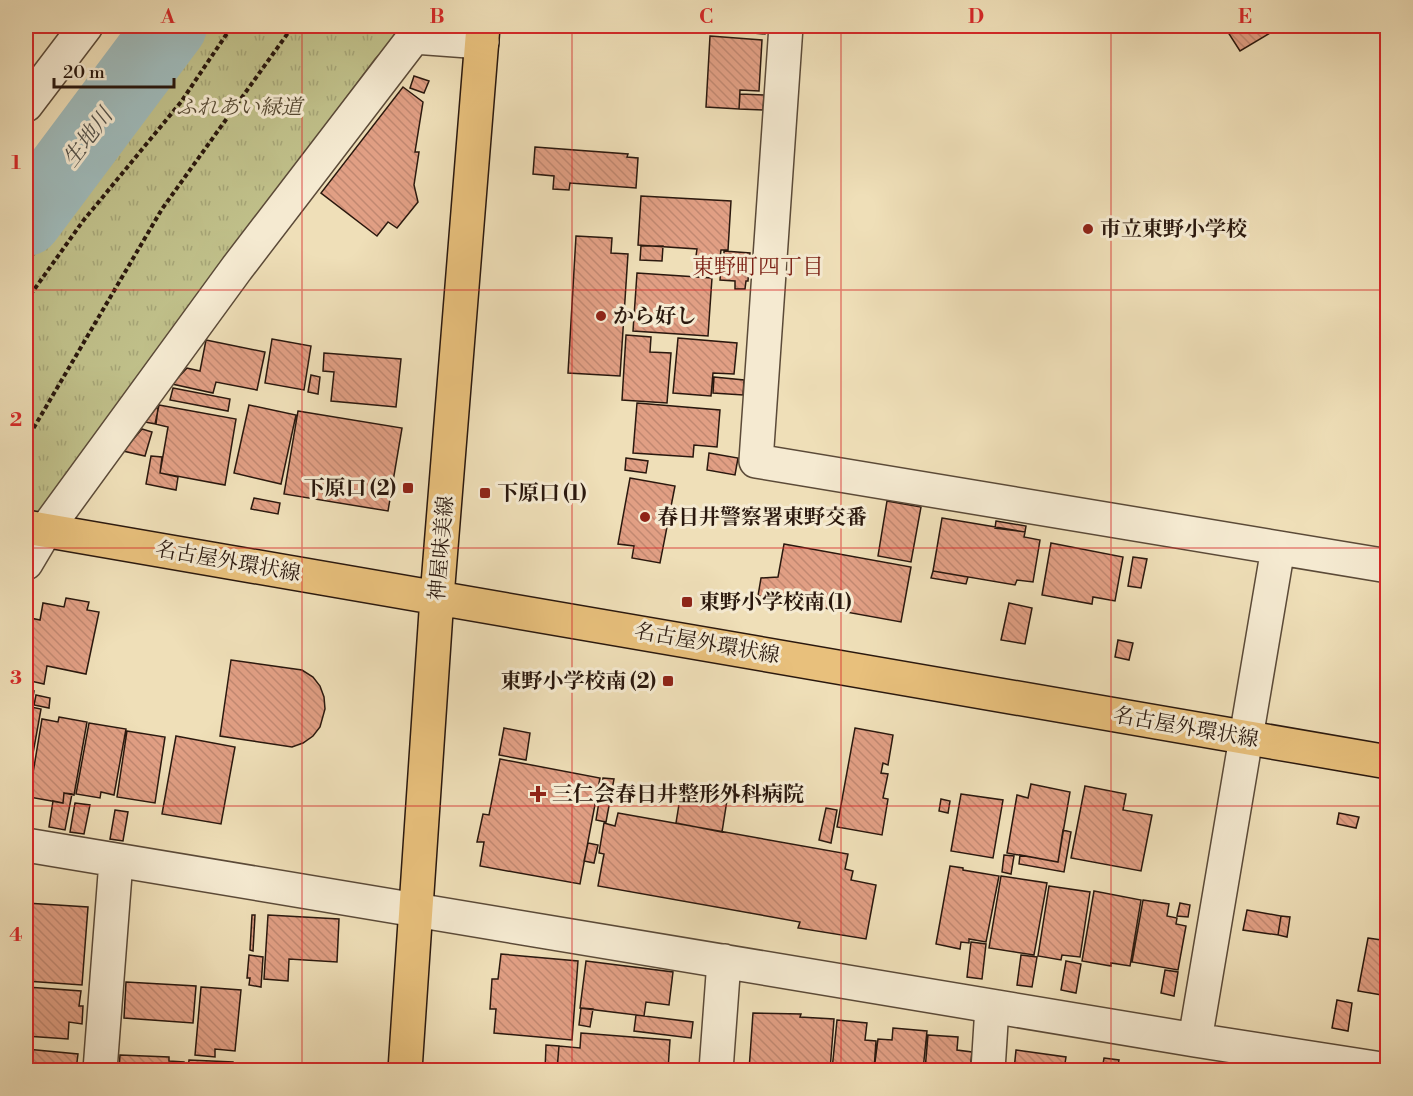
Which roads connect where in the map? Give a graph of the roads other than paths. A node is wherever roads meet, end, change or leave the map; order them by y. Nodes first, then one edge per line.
1 (86, 26) edge
2 (424, 26) edge
3 (786, 26) edge
4 (483, 34) edge
5 (26, 105) edge
6 (35, 529) edge
7 (1278, 548) junction
8 (26, 563) edge
9 (1388, 566) edge
10 (437, 597) junction
11 (1246, 737) junction
12 (1388, 762) edge
13 (26, 845) edge
14 (116, 861) junction
15 (416, 911) junction
16 (724, 962) junction
17 (992, 1007) junction
18 (1195, 1040) junction
19 (1388, 1070) edge
20 (100, 1071) edge
21 (405, 1071) edge
22 (716, 1071) edge
23 (988, 1071) edge

1 - 5 street
2 - 4 street
3 - 7 street
4 - 6 street
4 - 10 main road, 神屋味美線
6 - 8 street
6 - 10 main road, 名古屋外環状線
7 - 9 street
7 - 11 street
10 - 11 main road, 名古屋外環状線
10 - 15 main road, 神屋味美線
11 - 12 main road, 名古屋外環状線
11 - 18 street
13 - 14 street
14 - 15 street
14 - 20 street
15 - 16 street
15 - 21 main road, 神屋味美線
16 - 17 street
16 - 22 street
17 - 18 street
17 - 23 street
18 - 19 street

